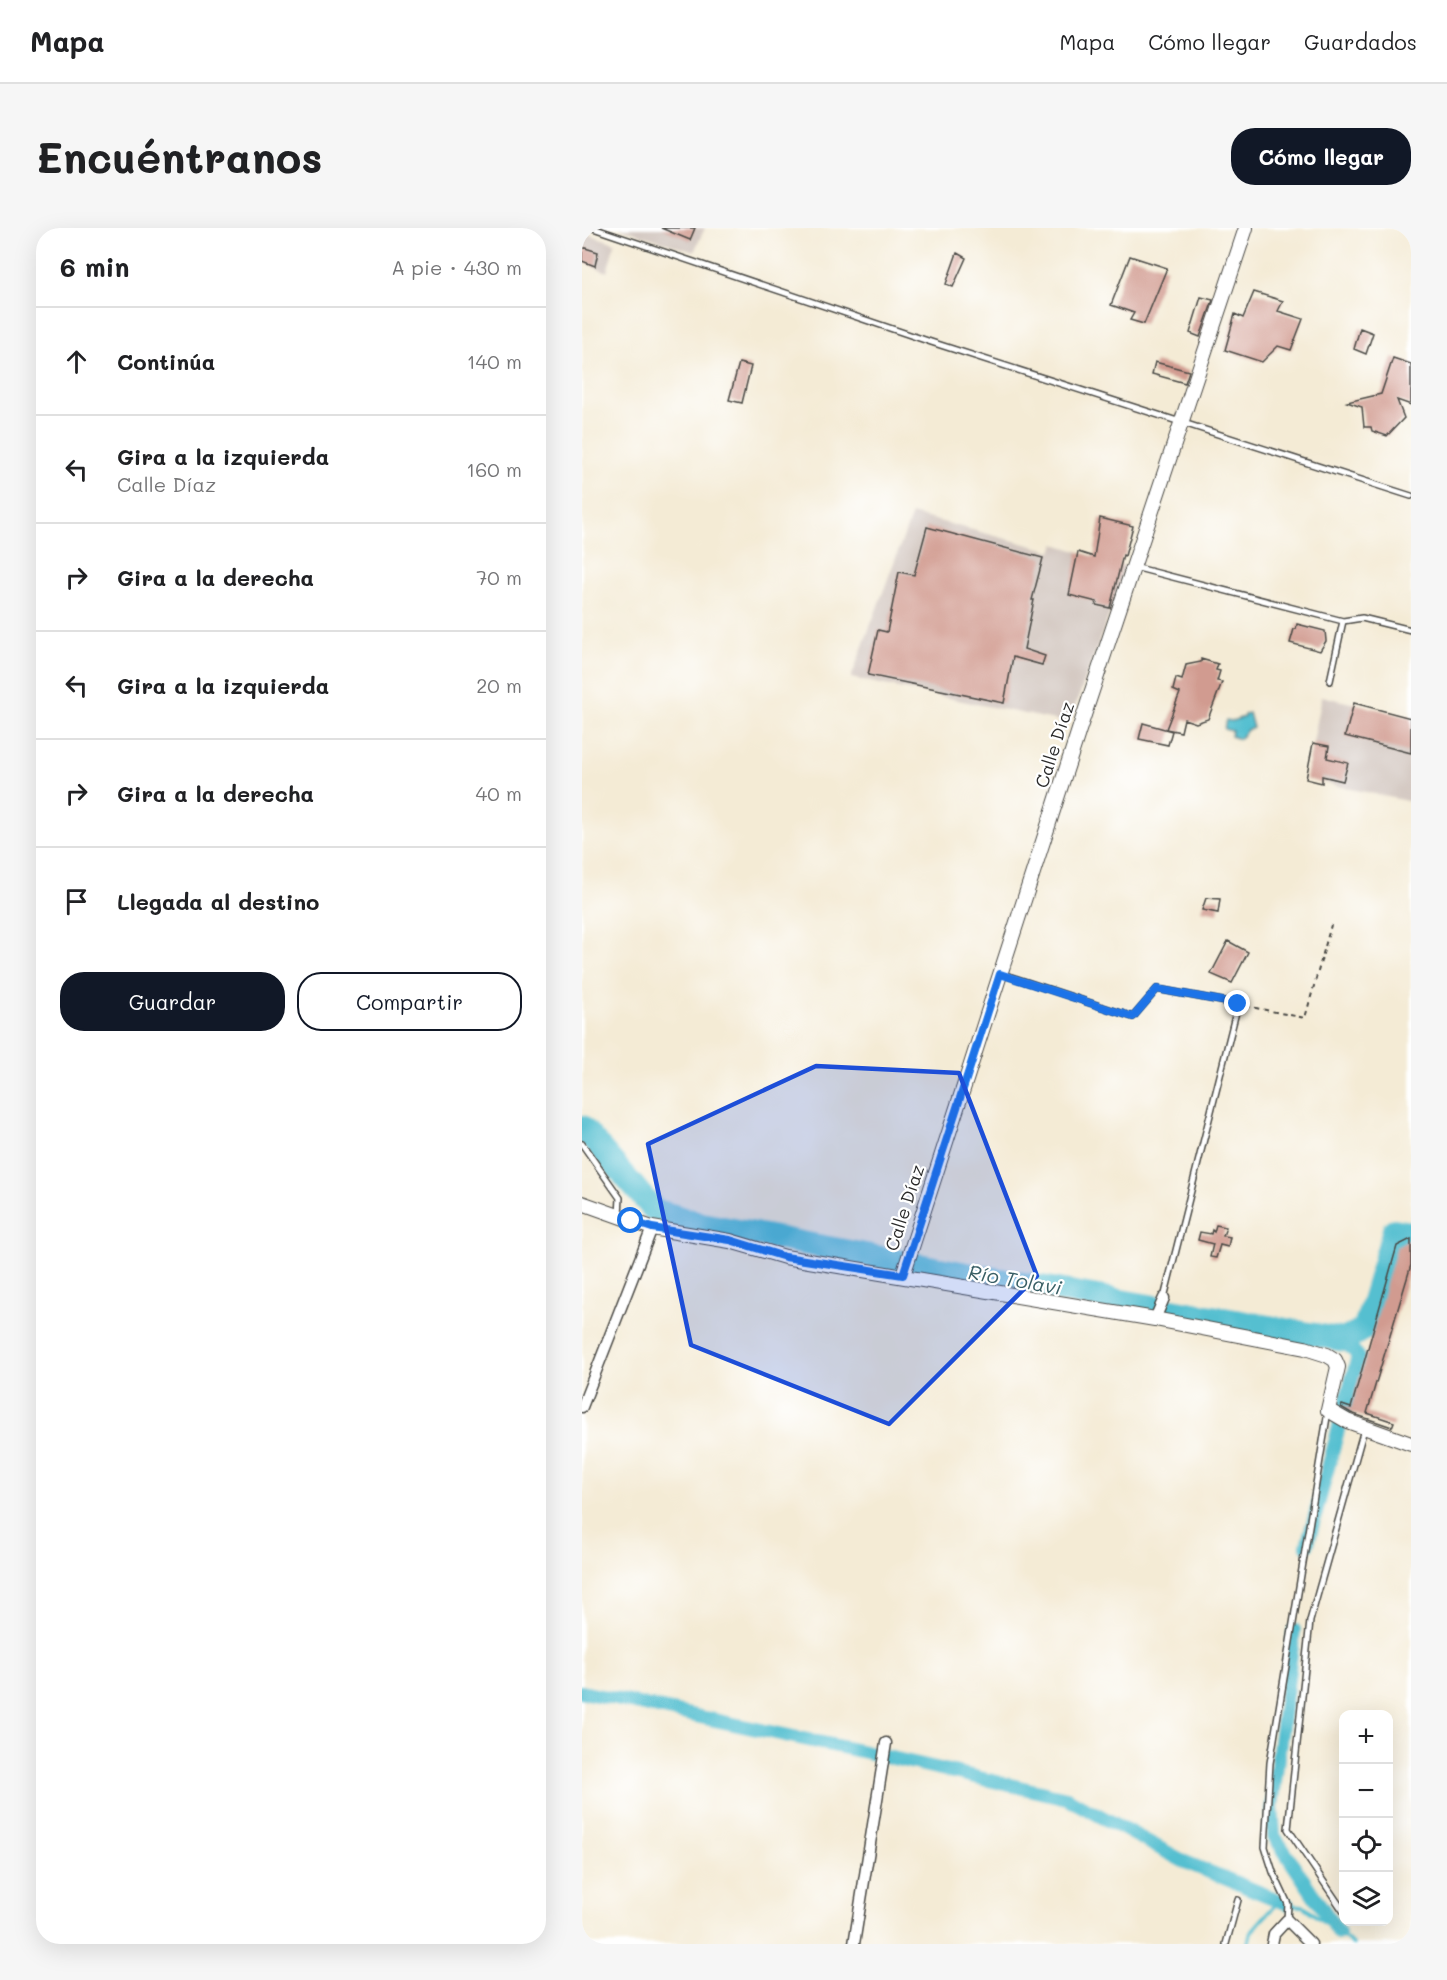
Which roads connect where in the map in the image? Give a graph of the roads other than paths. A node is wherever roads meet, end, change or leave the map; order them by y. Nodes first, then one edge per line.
1 (593, 228) edge
2 (1246, 228) edge
3 (1180, 422) junction
4 (1411, 496) edge
5 (1133, 567) junction
6 (1343, 621) junction
7 (1411, 630) edge
8 (1330, 681) dead end
9 (1000, 974) junction
10 (582, 1144) edge
11 (582, 1203) edge
12 (619, 1216) junction
13 (652, 1228) junction
14 (906, 1264) junction
15 (1164, 1298) joint
16 (1156, 1315) junction
17 (582, 1407) edge
18 (1336, 1415) junction
19 (1364, 1427) junction
20 (1411, 1444) edge
21 (886, 1743) dead end
22 (1238, 1900) dead end
23 (1339, 1905) edge
24 (1287, 1920) junction
25 (854, 1944) edge
26 (1226, 1944) edge
27 (1272, 1944) edge
28 (1311, 1944) edge

1 - 3 lane
2 - 3 street, Calle Díaz
3 - 4 lane
3 - 5 street, Calle Díaz
5 - 6 lane
5 - 9 street, Calle Díaz
6 - 7 lane
6 - 8 lane
9 - 14 street, Calle Díaz
9 - 15 lane
10 - 12 lane
11 - 12 street
12 - 13 street
13 - 14 street
13 - 17 street
14 - 16 street
15 - 16 street
16 - 18 street
18 - 19 street
18 - 24 lane
19 - 20 street
19 - 23 lane
21 - 25 street
22 - 26 lane
24 - 27 street
24 - 28 street

